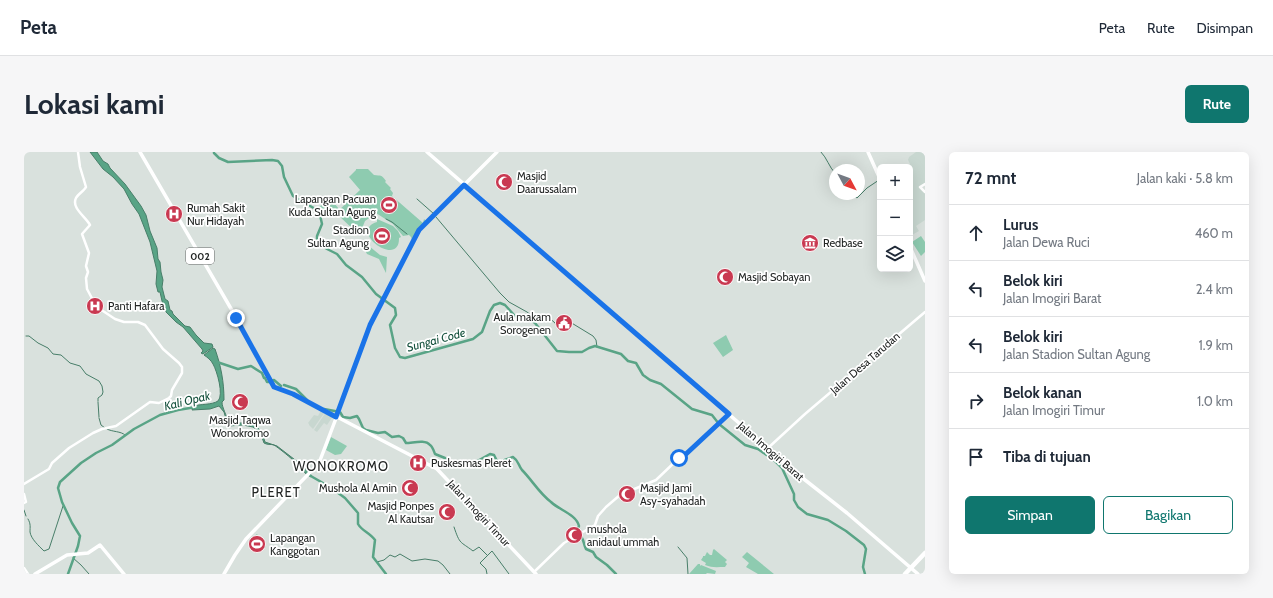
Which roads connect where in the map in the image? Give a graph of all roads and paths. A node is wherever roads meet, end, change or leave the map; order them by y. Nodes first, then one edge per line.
1 (78, 152) edge
2 (140, 152) edge
3 (427, 152) edge
4 (497, 152) edge
5 (868, 152) edge
6 (877, 172) edge
7 (925, 184) edge
8 (464, 185) junction
9 (925, 192) edge
10 (913, 254) edge
11 (925, 281) edge
12 (925, 312) edge
13 (337, 414) junction
14 (729, 414) junction
15 (768, 448) junction
16 (24, 484) edge
17 (24, 494) edge
18 (24, 503) edge
19 (925, 554) edge
20 (24, 568) edge
21 (911, 568) junction
22 (535, 573) edge
23 (28, 574) edge
24 (35, 574) edge
25 (124, 574) edge
26 (224, 574) edge
27 (906, 574) edge
28 (918, 574) edge

1 - 16 street
2 - 13 main road, Jalan Imogiri Timur / 002
3 - 8 main road, Jalan Imogiri Barat
4 - 8 main road
5 - 6 main road
7 - 9 street
8 - 13 main road
8 - 14 main road, Jalan Imogiri Barat
10 - 11 main road
12 - 15 street, Jalan Desa Tarudan
13 - 22 main road, Jalan Imogiri Timur / 002
13 - 26 main road
14 - 15 main road, Jalan Imogiri Barat
14 - 22 street
15 - 21 main road, Jalan Imogiri Barat
17 - 18 street
19 - 21 highway
19 - 21 highway
20 - 23 street
21 - 27 highway
21 - 28 main road, Jalan Imogiri Barat
24 - 25 main road

